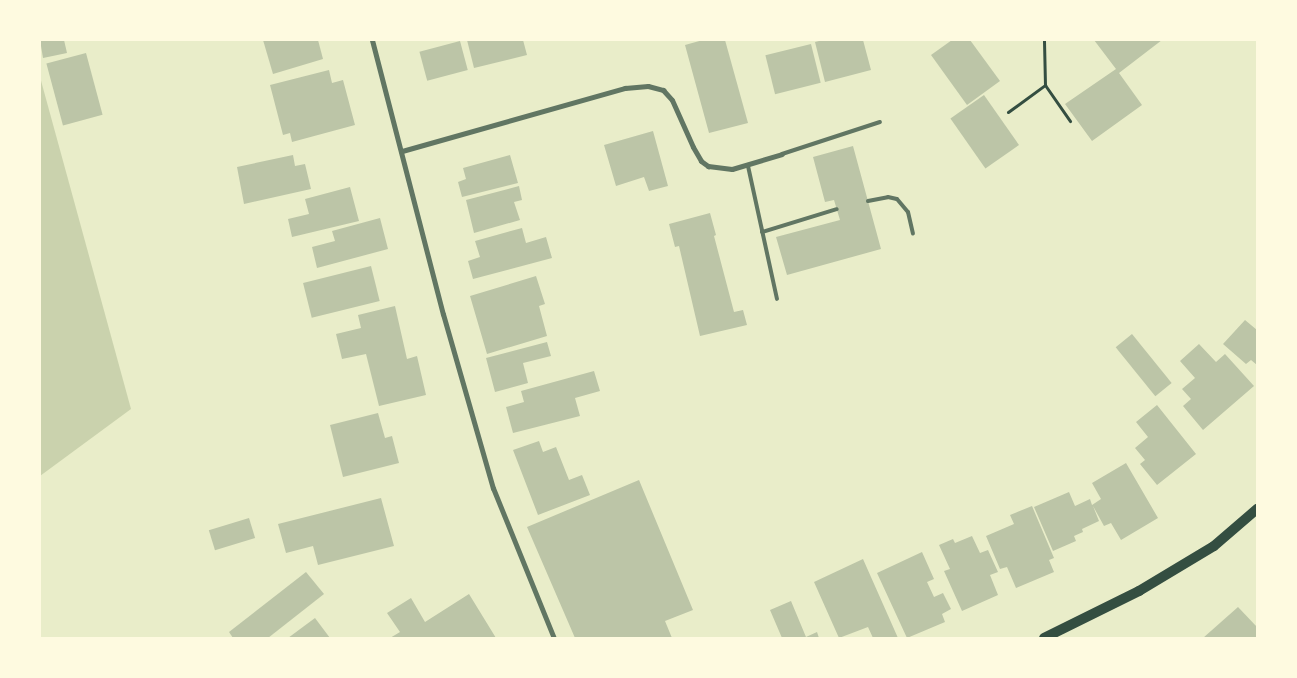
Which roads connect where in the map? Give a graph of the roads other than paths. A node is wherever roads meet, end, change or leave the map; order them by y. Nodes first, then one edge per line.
1 (372, 40) edge
2 (880, 122) dead end
3 (402, 151) junction
4 (782, 154) joint
5 (748, 166) junction
6 (868, 201) dead end
7 (837, 210) dead end
8 (762, 232) junction
9 (913, 233) dead end
10 (776, 299) dead end
11 (1257, 509) edge
12 (554, 638) edge
13 (1044, 638) edge

1 - 3 street
2 - 4 lane
3 - 5 street
3 - 12 street
4 - 5 street
5 - 8 lane
6 - 9 lane
7 - 8 lane
8 - 10 lane
11 - 13 main road

